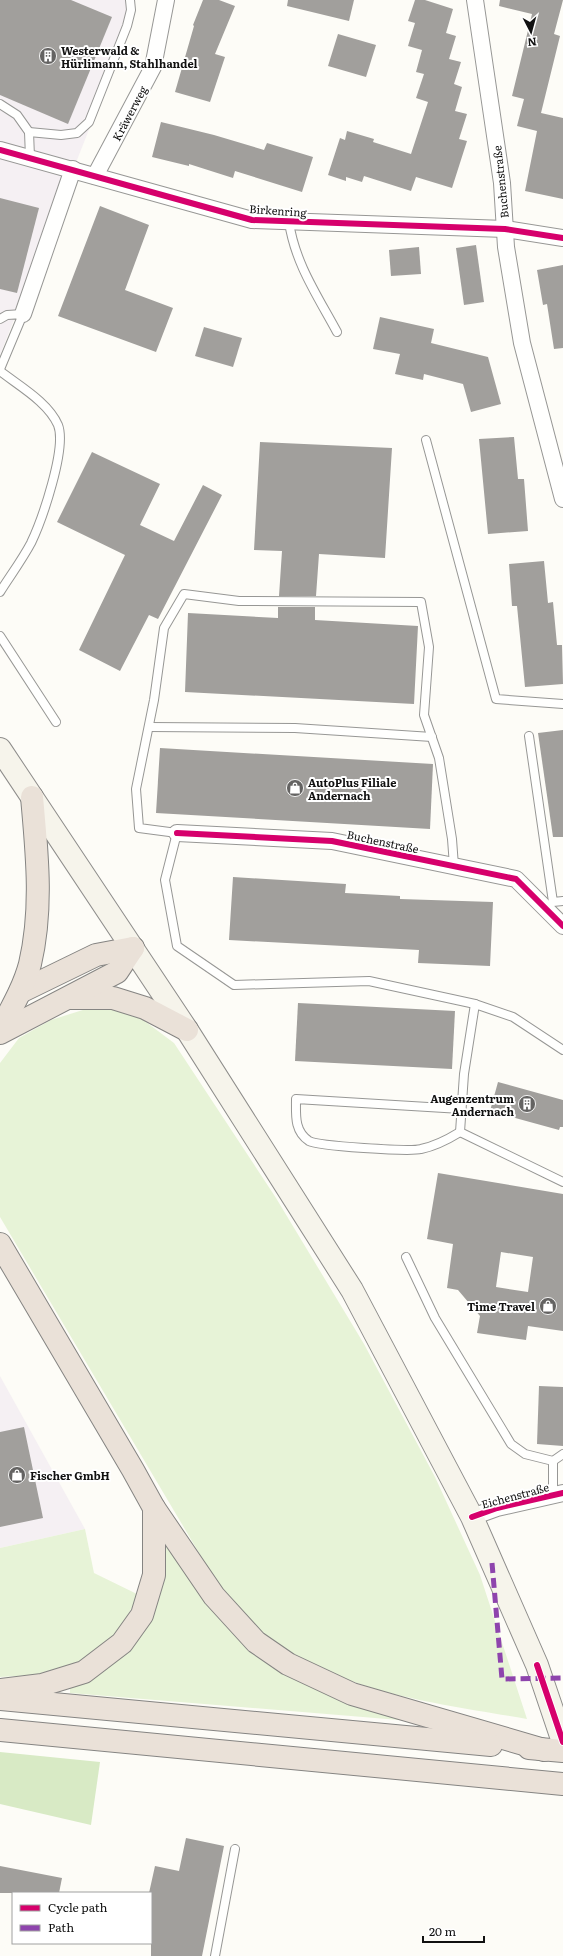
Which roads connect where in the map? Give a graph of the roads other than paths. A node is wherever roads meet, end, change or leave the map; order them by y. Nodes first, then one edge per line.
1 (130, 0) edge
2 (166, 0) edge
3 (475, 0) edge
4 (0, 104) edge
5 (29, 132) junction
6 (0, 150) edge
7 (30, 157) junction
8 (73, 169) junction
9 (95, 176) junction
10 (289, 222) junction
11 (505, 229) junction
12 (563, 238) edge
13 (23, 314) junction
14 (0, 319) edge
15 (337, 332) dead end
16 (0, 370) edge
17 (426, 440) dead end
18 (557, 455) edge
19 (563, 499) edge
20 (0, 592) edge
21 (0, 636) edge
22 (563, 704) edge
23 (56, 722) dead end
24 (149, 727) junction
25 (529, 736) dead end
26 (432, 737) junction
27 (0, 749) edge
28 (32, 797) junction
29 (177, 833) junction
30 (454, 866) junction
31 (563, 901) edge
32 (563, 926) edge
33 (133, 948) junction
34 (20, 992) junction
35 (70, 998) junction
36 (475, 1004) junction
37 (187, 1030) junction
38 (0, 1032) edge
39 (563, 1050) edge
40 (461, 1109) junction
41 (460, 1132) junction
42 (563, 1182) edge
43 (0, 1244) edge
44 (406, 1257) dead end
45 (563, 1454) edge
46 (553, 1461) junction
47 (558, 1494) edge
48 (154, 1508) junction
49 (472, 1517) junction
50 (0, 1690) edge
51 (0, 1700) edge
52 (0, 1730) edge
53 (557, 1748) edge
54 (563, 1784) edge
55 (235, 1849) dead end
56 (215, 1956) edge

1 - 5 lane
2 - 9 street, Kräwerweg
3 - 11 street, Buchenstraße
4 - 5 lane
5 - 7 lane
6 - 7 street, Birkenring
7 - 8 street, Birkenring
8 - 9 street, Birkenring
8 - 13 street
9 - 10 street, Birkenring
10 - 11 street, Birkenring
10 - 15 lane
11 - 12 street, Birkenring
11 - 18 street, Buchenstraße
13 - 14 lane
13 - 16 lane
16 - 20 lane
17 - 22 lane
18 - 19 street, Buchenstraße
21 - 23 lane
24 - 26 lane
24 - 26 lane
24 - 29 lane
25 - 31 lane
26 - 30 lane
27 - 28 main road
28 - 33 main road
28 - 34 highway
29 - 30 street, Buchenstraße
29 - 36 lane
30 - 32 street, Buchenstraße
33 - 34 highway
33 - 35 highway
33 - 37 main road
34 - 38 highway
35 - 37 highway
35 - 38 highway
36 - 39 lane
36 - 40 lane
37 - 49 main road
40 - 41 lane
40 - 41 lane
41 - 42 lane
43 - 48 highway
44 - 46 lane
45 - 46 lane
46 - 47 lane
47 - 49 street, Eichenstraße
48 - 50 highway
48 - 53 highway
49 - 53 main road
51 - 53 highway
52 - 54 highway
55 - 56 lane

